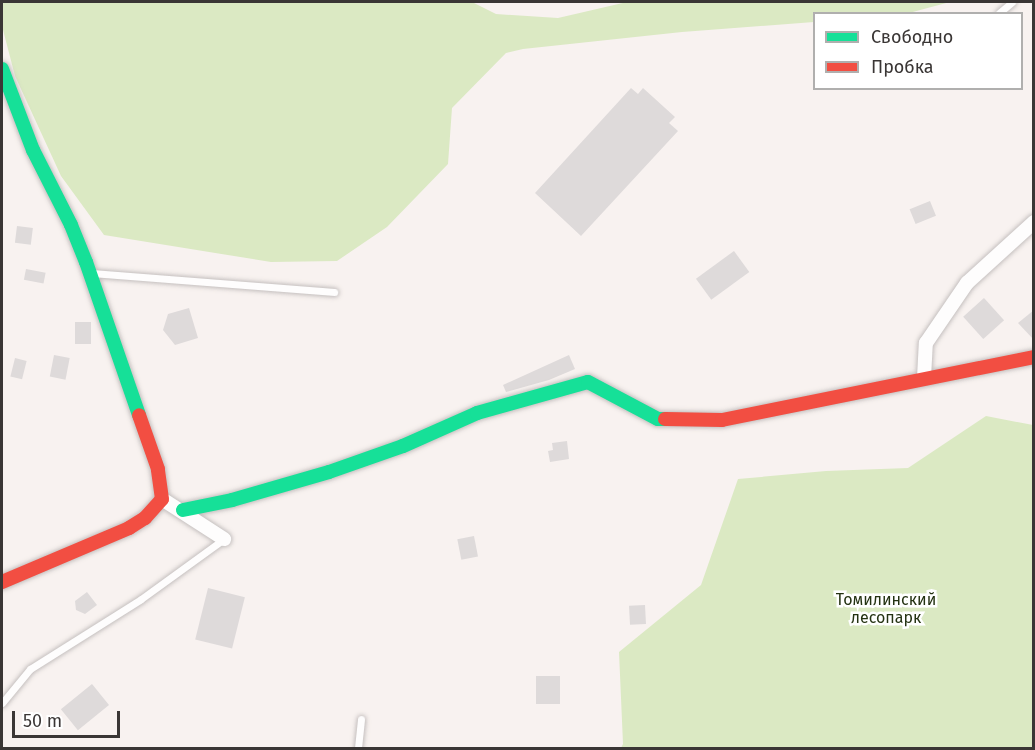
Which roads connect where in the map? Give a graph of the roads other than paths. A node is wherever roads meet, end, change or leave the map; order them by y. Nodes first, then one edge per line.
1 (1012, 2) edge
2 (1000, 12) edge
3 (2, 69) edge
4 (1034, 222) edge
5 (90, 273) junction
6 (334, 292) dead end
7 (1034, 357) edge
8 (924, 378) junction
9 (162, 498) junction
10 (183, 510) junction
11 (224, 539) joint
12 (2, 582) edge
13 (2, 703) edge
14 (361, 719) dead end
15 (358, 748) edge

1 - 2 lane
3 - 5 street
4 - 8 street
5 - 6 lane
5 - 9 street
7 - 8 street
8 - 10 street
9 - 10 street
9 - 12 street
10 - 11 street
11 - 13 lane
14 - 15 lane

